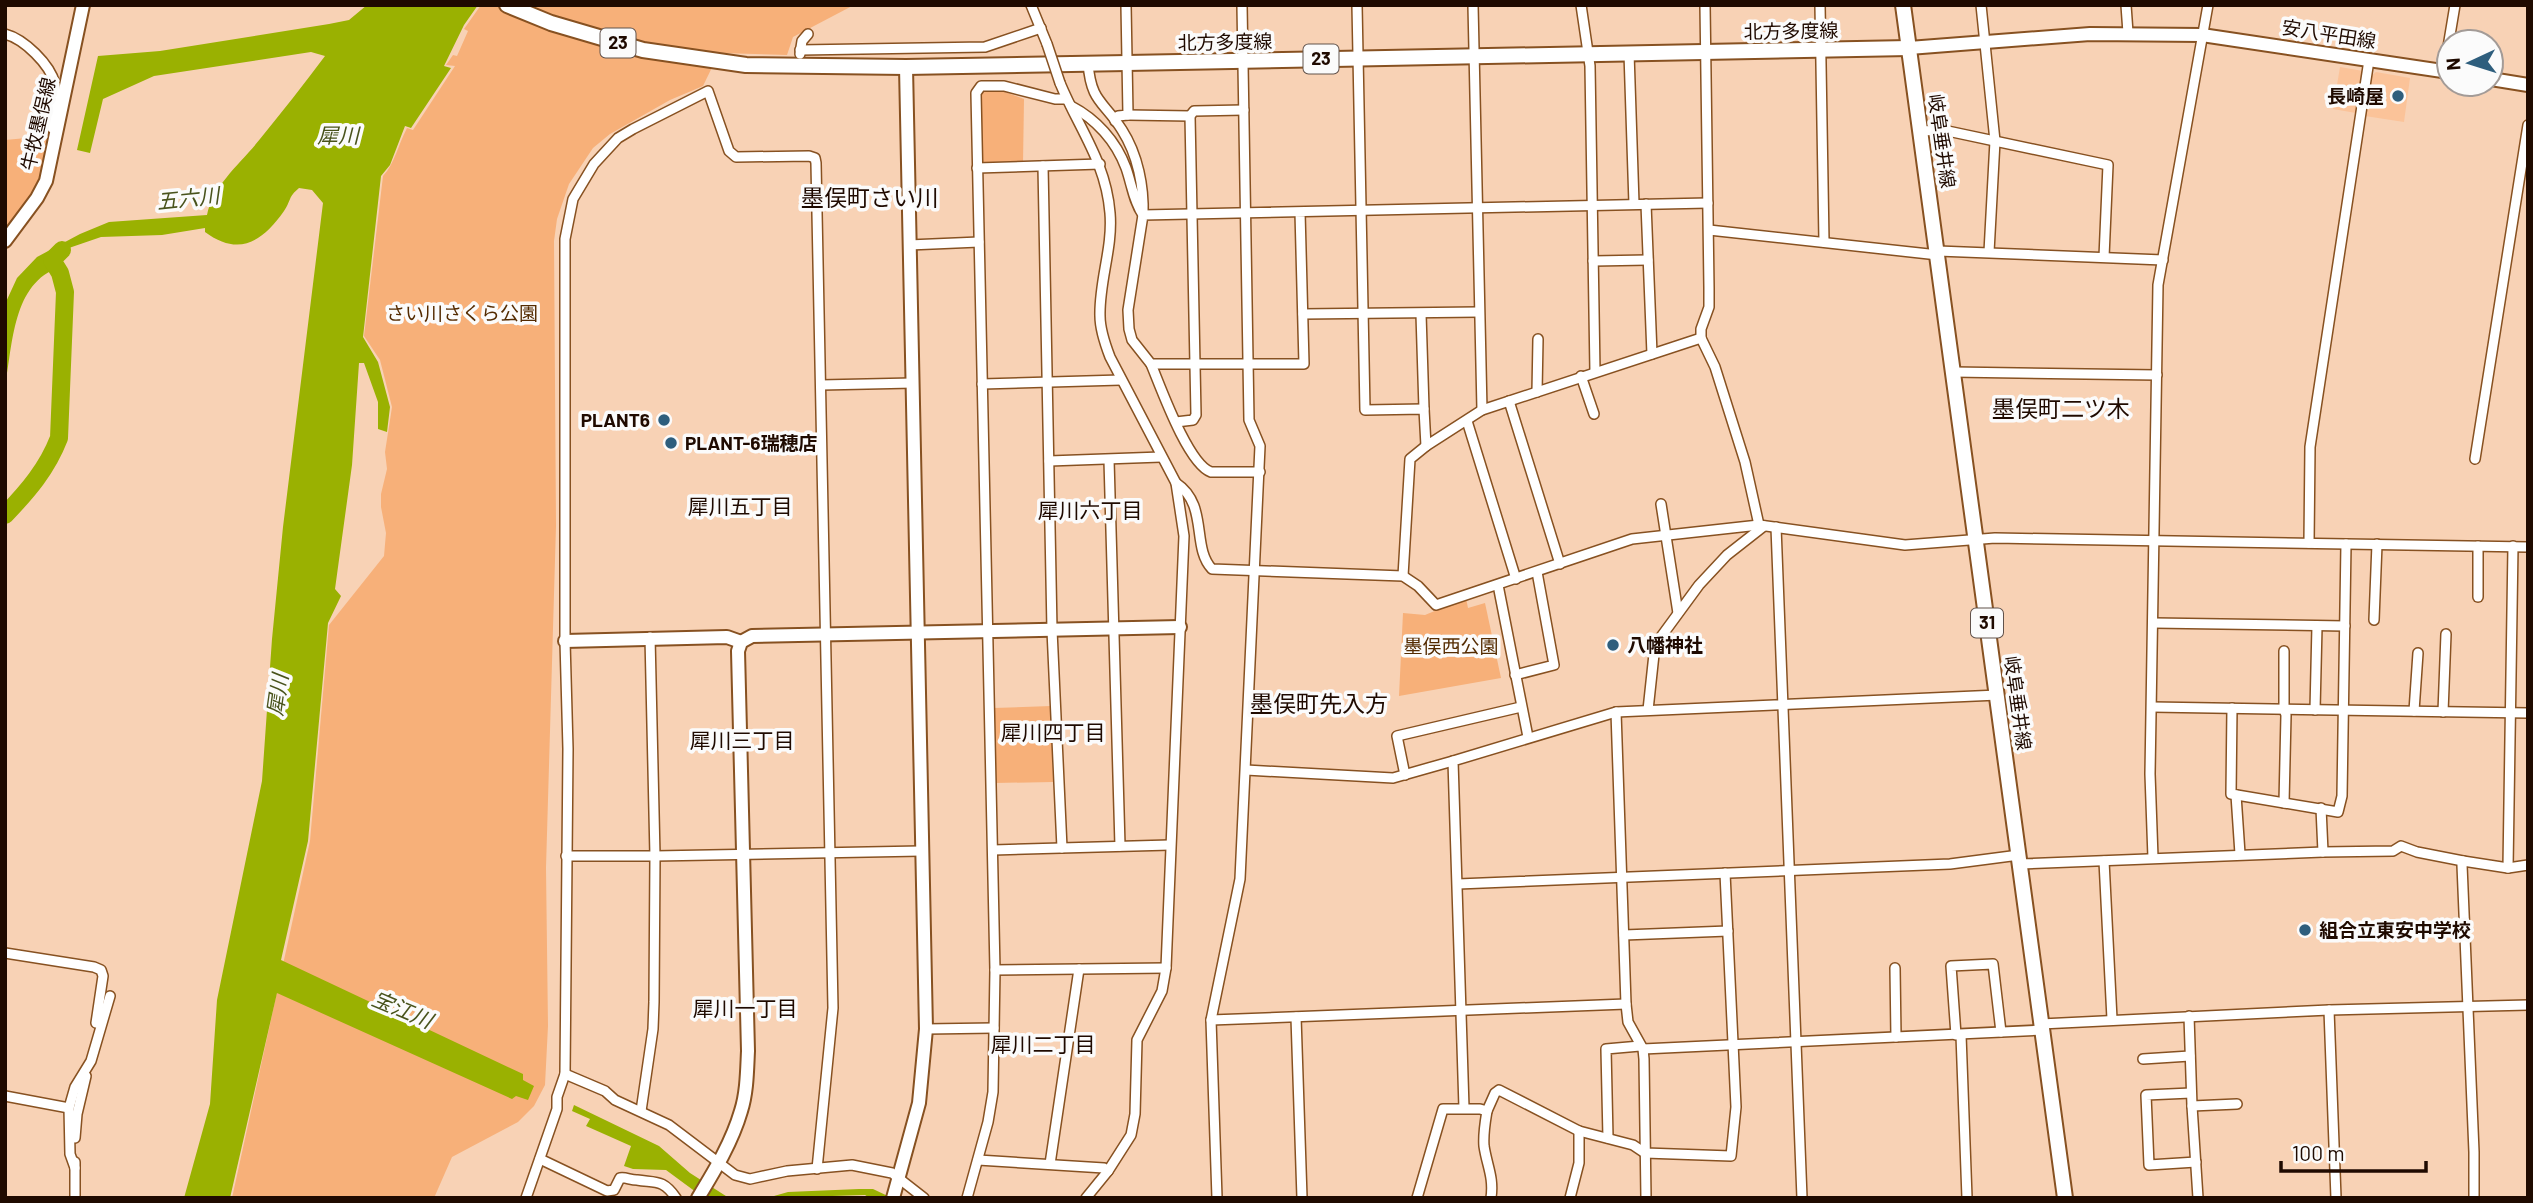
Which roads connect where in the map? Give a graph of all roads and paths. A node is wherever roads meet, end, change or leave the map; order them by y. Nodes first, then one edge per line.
1 (83, 5) edge
2 (507, 5) edge
3 (1031, 5) edge
4 (1126, 5) edge
5 (1242, 5) edge
6 (1357, 5) edge
7 (1473, 5) edge
8 (1581, 5) edge
9 (1705, 5) edge
10 (1820, 5) edge
11 (1903, 5) edge
12 (1981, 5) edge
13 (2126, 5) edge
14 (2208, 5) edge
15 (2455, 5) edge
16 (1041, 28) junction
17 (2452, 28) edge
18 (2128, 33) junction
19 (5, 34) edge
20 (808, 34) dead end
21 (2202, 35) junction
22 (1985, 40) junction
23 (1909, 48) junction
24 (800, 50) junction
25 (1821, 50) junction
26 (1706, 52) junction
27 (1629, 53) junction
28 (1588, 54) junction
29 (1474, 56) junction
30 (1358, 59) junction
31 (1243, 60) junction
32 (2369, 60) junction
33 (1088, 63) junction
34 (1127, 63) junction
35 (799, 66) junction
36 (906, 66) junction
37 (2435, 70) edge
38 (2505, 81) edge
39 (2528, 85) edge
40 (1068, 102) junction
41 (1244, 110) junction
42 (1128, 116) junction
43 (1190, 116) junction
44 (1115, 121) junction
45 (2528, 125) edge
46 (1921, 131) junction
47 (1995, 141) junction
48 (1100, 164) junction
49 (1043, 166) junction
50 (977, 167) junction
51 (50, 168) junction
52 (1708, 202) junction
53 (1634, 204) junction
54 (1646, 204) junction
55 (1592, 205) junction
56 (1477, 208) junction
57 (1362, 210) junction
58 (1300, 212) junction
59 (1245, 214) junction
60 (24, 215) junction
61 (1143, 215) junction
62 (1192, 215) junction
63 (1709, 230) junction
64 (5, 231) edge
65 (5, 241) edge
66 (979, 242) junction
67 (1824, 242) junction
68 (909, 244) junction
69 (1989, 252) junction
70 (1938, 253) junction
71 (2104, 257) junction
72 (1648, 260) junction
73 (2163, 260) junction
74 (1593, 261) junction
75 (1364, 312) junction
76 (1479, 312) junction
77 (1303, 314) junction
78 (1421, 314) junction
79 (1701, 338) junction
80 (1538, 339) dead end
81 (1652, 354) junction
82 (1151, 364) junction
83 (1195, 365) junction
84 (1248, 365) junction
85 (1595, 372) junction
86 (1953, 372) junction
87 (2157, 375) junction
88 (1581, 376) junction
89 (1121, 380) junction
90 (1048, 382) junction
91 (913, 383) junction
92 (982, 384) junction
93 (821, 385) junction
94 (1537, 391) junction
95 (1509, 401) junction
96 (1424, 409) junction
97 (1482, 410) junction
98 (1594, 414) dead end
99 (1466, 421) junction
100 (1176, 422) junction
101 (1426, 446) junction
102 (1161, 457) junction
103 (2475, 459) dead end
104 (1110, 460) junction
105 (1049, 461) junction
106 (1259, 472) junction
107 (1176, 483) junction
108 (1661, 504) dead end
109 (1761, 525) junction
110 (1776, 527) junction
111 (1666, 534) junction
112 (1975, 540) junction
113 (2154, 540) junction
114 (2309, 543) junction
115 (2346, 544) junction
116 (2377, 544) junction
117 (2478, 546) junction
118 (2513, 546) junction
119 (2528, 547) edge
120 (1560, 564) junction
121 (1256, 569) junction
122 (1537, 572) junction
123 (1403, 576) junction
124 (1516, 579) junction
125 (1498, 584) junction
126 (2478, 597) dead end
127 (1678, 613) junction
128 (2374, 620) dead end
129 (2154, 623) junction
130 (2317, 626) junction
131 (2344, 626) junction
132 (1180, 627) junction
133 (1115, 629) junction
134 (1052, 631) junction
135 (986, 632) junction
136 (917, 633) junction
137 (2446, 634) dead end
138 (826, 635) junction
139 (650, 637) junction
140 (565, 641) junction
141 (741, 642) junction
142 (2284, 651) dead end
143 (2418, 653) dead end
144 (1515, 675) junction
145 (1998, 695) junction
146 (1784, 706) junction
147 (1521, 707) junction
148 (2152, 707) junction
149 (2232, 708) junction
150 (2284, 709) junction
151 (1648, 710) junction
152 (2315, 710) junction
153 (2344, 710) junction
154 (2414, 711) junction
155 (1616, 712) junction
156 (2443, 712) junction
157 (2510, 713) junction
158 (2528, 713) edge
159 (1528, 737) junction
160 (1453, 761) junction
161 (1246, 770) junction
162 (1405, 775) junction
163 (2236, 795) junction
164 (2284, 803) junction
165 (2321, 808) junction
166 (1170, 845) junction
167 (1120, 846) junction
168 (1062, 848) junction
169 (993, 850) junction
170 (922, 851) junction
171 (2323, 852) junction
172 (830, 853) junction
173 (2240, 854) junction
174 (742, 855) junction
175 (566, 856) junction
176 (655, 856) junction
177 (2153, 858) junction
178 (2019, 859) junction
179 (2105, 861) junction
180 (2463, 861) junction
181 (2528, 865) edge
182 (2508, 868) junction
183 (1789, 871) junction
184 (1726, 873) junction
185 (1622, 877) junction
186 (1458, 884) junction
187 (1728, 931) junction
188 (1624, 935) junction
189 (6, 955) edge
190 (1166, 968) junction
191 (1895, 968) dead end
192 (1079, 969) junction
193 (995, 970) junction
194 (110, 996) dead end
195 (1626, 1004) junction
196 (2528, 1005) edge
197 (2468, 1006) junction
198 (2329, 1010) junction
199 (1462, 1011) junction
200 (2189, 1016) junction
201 (1296, 1017) junction
202 (2112, 1019) junction
203 (1211, 1020) junction
204 (2041, 1027) junction
205 (994, 1028) junction
206 (926, 1029) junction
207 (2001, 1032) junction
208 (1959, 1035) junction
209 (1896, 1038) junction
210 (98, 1039) junction
211 (1796, 1041) junction
212 (1734, 1044) junction
213 (1642, 1048) junction
214 (2190, 1056) junction
215 (2143, 1059) dead end
216 (90, 1061) junction
217 (565, 1074) junction
218 (2191, 1093) junction
219 (5, 1096) edge
220 (2237, 1104) dead end
221 (2192, 1107) junction
222 (69, 1108) junction
223 (1464, 1108) junction
224 (641, 1111) junction
225 (1487, 1111) junction
226 (1579, 1131) junction
227 (1608, 1138) junction
228 (1645, 1153) junction
229 (540, 1159) junction
230 (978, 1160) junction
231 (2196, 1162) junction
232 (1050, 1164) junction
233 (717, 1167) junction
234 (75, 1168) junction
235 (817, 1169) junction
236 (1108, 1171) junction
237 (896, 1188) edge
238 (75, 1198) edge
239 (526, 1198) edge
240 (676, 1198) edge
241 (698, 1198) edge
242 (924, 1198) edge
243 (967, 1198) edge
244 (1086, 1198) edge
245 (1217, 1198) edge
246 (1302, 1198) edge
247 (1417, 1198) edge
248 (1491, 1198) edge
249 (1570, 1198) edge
250 (1646, 1198) edge
251 (1802, 1198) edge
252 (1967, 1198) edge
253 (2065, 1198) edge
254 (2198, 1198) edge
255 (2336, 1198) edge
256 (2474, 1198) edge

1 - 51 street, 牛牧墨俣線
2 - 35 main road, 北方多度線 / 23
3 - 16 street
4 - 34 street
5 - 31 street
6 - 30 street
7 - 29 street
8 - 28 street
9 - 26 street
10 - 25 street
11 - 23 main road
12 - 22 street
13 - 18 street
14 - 21 street
15 - 17 street
16 - 24 street
16 - 40 street, bridge
18 - 21 street, 安八平田線
18 - 22 street, 安八平田線
19 - 51 street
20 - 24 street
21 - 32 street, 安八平田線
21 - 73 street
22 - 23 street, 安八平田線
22 - 47 street
23 - 25 main road, 北方多度線 / 23
23 - 46 main road, 岐阜垂井線 / 31
24 - 35 street
25 - 26 main road, 北方多度線 / 23
25 - 67 street
26 - 27 main road, 北方多度線 / 23
26 - 52 street
27 - 28 main road, 北方多度線 / 23
27 - 53 street
28 - 29 main road, 北方多度線 / 23
28 - 55 street
29 - 30 main road, 北方多度線 / 23
29 - 56 street
30 - 31 main road, 北方多度線 / 23
30 - 57 street
31 - 34 main road, 北方多度線 / 23
31 - 41 street
32 - 37 street, 安八平田線
32 - 114 street
33 - 34 main road, 北方多度線 / 23
33 - 36 main road, 北方多度線 / 23
33 - 44 street
34 - 42 street
35 - 36 main road, 北方多度線 / 23
36 - 68 street
38 - 39 street
40 - 48 street
40 - 50 street
40 - 61 street
41 - 43 street
41 - 59 street
42 - 43 street
42 - 44 street
43 - 62 street
44 - 61 street
45 - 103 street
46 - 47 street
46 - 70 main road, 岐阜垂井線 / 31
47 - 69 street
47 - 71 street
48 - 49 street
48 - 89 street
49 - 50 street
49 - 90 street
50 - 66 street
51 - 60 street, 牛牧墨俣線
52 - 54 street
52 - 63 street
53 - 54 street
53 - 55 street
54 - 72 street
55 - 56 street
55 - 74 street
56 - 57 street
56 - 76 street
57 - 58 street
57 - 75 street
58 - 59 street
58 - 77 street
59 - 62 street
59 - 84 street
60 - 64 street
60 - 65 street, 牛牧墨俣線
61 - 62 street
61 - 82 street
62 - 83 street
63 - 67 street
63 - 79 street
66 - 68 street
66 - 92 street
67 - 70 street
68 - 91 street
69 - 70 street
69 - 71 street
70 - 86 main road, 岐阜垂井線 / 31
71 - 73 street
72 - 74 street
72 - 81 street
73 - 87 street
74 - 85 street
75 - 77 street
75 - 78 street
75 - 96 street
76 - 78 street
76 - 97 street
77 - 84 street
78 - 96 street
79 - 81 street
79 - 109 street
80 - 94 street
81 - 85 street
82 - 83 street
82 - 100 street
83 - 84 street
83 - 100 street
84 - 106 street
85 - 88 street
86 - 87 street
86 - 112 main road, 岐阜垂井線 / 31
87 - 113 street
88 - 94 street
88 - 98 street
89 - 90 street
89 - 102 street
90 - 92 street
90 - 105 street
91 - 93 street
91 - 136 street
92 - 135 street
93 - 138 street
93 - 140 street
94 - 95 street
95 - 97 street
95 - 120 street
96 - 101 street
97 - 99 street
99 - 101 street
99 - 124 street
100 - 106 street
101 - 123 street
102 - 104 street
102 - 107 street
104 - 105 street
104 - 133 street
105 - 134 street
106 - 121 street
107 - 121 street
107 - 132 street
108 - 111 street
109 - 110 street
109 - 111 street
109 - 127 street
110 - 112 street
110 - 146 street
111 - 120 street
111 - 127 street
112 - 113 street
112 - 145 main road, 岐阜垂井線 / 31
113 - 114 street
113 - 129 street
114 - 115 street
115 - 116 street
115 - 131 street
116 - 117 street
116 - 128 street
117 - 118 street
117 - 126 street
118 - 119 street
118 - 157 street
120 - 122 street
121 - 123 street
121 - 161 street
122 - 124 street
122 - 144 street
123 - 125 street
124 - 125 street
125 - 144 street
127 - 151 street
129 - 130 street
129 - 148 street
130 - 131 street
130 - 152 street
131 - 153 street
132 - 133 street
132 - 166 street
133 - 134 street
133 - 167 street
134 - 135 street
134 - 168 street
135 - 136 street
135 - 169 street
136 - 138 street
136 - 170 street
137 - 156 street
138 - 141 street
138 - 172 street
139 - 140 street
139 - 141 street
139 - 176 street
140 - 175 street
141 - 174 street
142 - 150 street
143 - 154 street
144 - 147 street
145 - 146 street
145 - 178 main road, 岐阜垂井線 / 31
146 - 151 street
146 - 183 street
147 - 159 street
147 - 162 street
148 - 149 street
148 - 177 street
149 - 150 street
149 - 163 street
150 - 152 street
150 - 164 street
151 - 155 street
152 - 153 street
153 - 154 street
153 - 165 street
154 - 156 street
155 - 159 street
155 - 185 street
156 - 157 street
157 - 158 street
157 - 182 street
159 - 160 street
160 - 162 street
160 - 186 street
161 - 162 street
161 - 203 street
163 - 164 street
163 - 173 street
164 - 165 street
165 - 171 street
166 - 167 street
166 - 190 street
167 - 168 street
168 - 169 street
169 - 193 street
170 - 172 street
170 - 206 street
171 - 173 street
171 - 180 street
172 - 174 street
172 - 235 street
173 - 177 street
174 - 176 street
174 - 233 street
175 - 176 street
175 - 217 street
176 - 224 street
177 - 179 street
178 - 179 street
178 - 183 street
178 - 204 main road, 岐阜垂井線 / 31
179 - 202 street
180 - 182 street
180 - 197 street
181 - 182 street
183 - 184 street
183 - 211 street
184 - 185 street
184 - 187 street
185 - 186 street
185 - 188 street
186 - 199 street
187 - 188 street
187 - 212 street
188 - 195 street
189 - 210 street
190 - 192 street
190 - 236 street
191 - 209 street
192 - 193 street
192 - 232 street
193 - 205 street
194 - 210 street
195 - 199 street
195 - 213 street
196 - 197 street
197 - 198 street
197 - 256 street
198 - 200 street
198 - 255 street
199 - 201 street
199 - 223 street
200 - 202 street
200 - 214 street
201 - 203 street
201 - 246 street
202 - 204 street
203 - 245 street
204 - 207 street
204 - 253 main road, 岐阜垂井線 / 31
205 - 206 street
205 - 230 street
206 - 237 street
207 - 208 street
207 - 208 street
208 - 209 street
208 - 252 street
209 - 211 street
210 - 216 street
211 - 212 street
211 - 251 street
212 - 213 street
212 - 228 street
213 - 227 street
213 - 228 street
214 - 215 street
214 - 218 street
216 - 222 street
216 - 234 street
217 - 224 street
217 - 229 street
218 - 221 street
218 - 231 street
219 - 222 street
220 - 221 street
221 - 231 street
222 - 234 street
223 - 225 street
223 - 247 street
224 - 233 street
225 - 226 street
225 - 248 street
226 - 227 street
226 - 249 street
227 - 228 street
228 - 250 street
229 - 239 street
229 - 240 street
230 - 232 street
230 - 243 street
231 - 254 street
232 - 236 street
233 - 235 street
233 - 241 street
234 - 238 street
235 - 237 street
236 - 244 street
237 - 242 street

